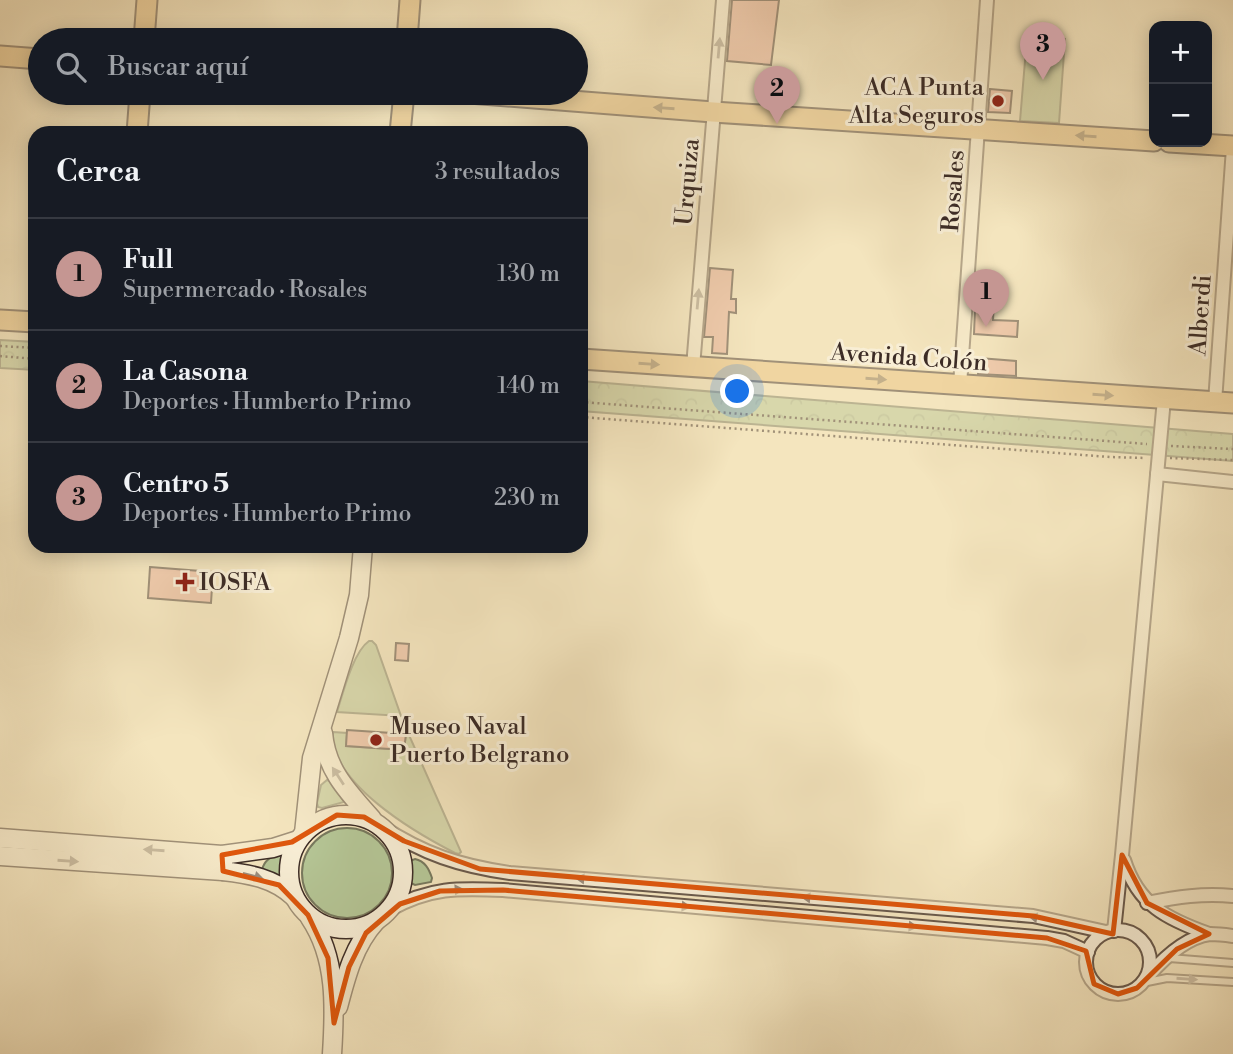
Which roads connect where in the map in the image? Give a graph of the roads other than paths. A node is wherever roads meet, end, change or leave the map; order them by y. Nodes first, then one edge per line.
1 (147, 0) edge
2 (410, 0) edge
3 (723, 0) edge
4 (988, 0) edge
5 (145, 28) edge
6 (408, 28) edge
7 (0, 56) edge
8 (28, 57) edge
9 (588, 102) edge
10 (139, 105) edge
11 (403, 105) edge
12 (713, 112) junction
13 (138, 126) edge
14 (401, 126) edge
15 (978, 129) junction
16 (1149, 141) edge
17 (1212, 145) edge
18 (1233, 147) edge
19 (0, 320) edge
20 (28, 322) edge
21 (588, 360) edge
22 (693, 367) junction
23 (960, 385) junction
24 (1164, 399) junction
25 (1224, 403) edge
26 (1157, 474) junction
27 (1233, 482) edge
28 (357, 553) edge
29 (322, 722) junction
30 (377, 823) junction
31 (301, 836) junction
32 (0, 838) edge
33 (1122, 855) junction
34 (0, 856) edge
35 (223, 863) junction
36 (1233, 895) edge
37 (294, 897) junction
38 (1147, 903) junction
39 (308, 915) junction
40 (383, 915) junction
41 (1110, 931) junction
42 (1209, 934) junction
43 (1233, 936) edge
44 (1088, 952) junction
45 (1165, 958) junction
46 (1233, 963) edge
47 (1144, 980) junction
48 (1233, 982) edge
49 (334, 1023) junction
50 (332, 1054) edge

1 - 5 main road
2 - 6 main road
12 -> 3 street, Urquiza
4 - 15 street, Rosales
7 - 8 main road
12 -> 9 main road
10 - 13 main road
11 - 14 main road
12 - 15 main road
22 -> 12 street, Urquiza
16 -> 15 main road
15 - 23 street, Rosales
17 - 18 main road
18 - 25 street, Alberdi
19 - 20 main road
21 -> 22 main road, Avenida Colón
22 -> 23 main road, Avenida Colón
23 -> 24 main road, Avenida Colón
24 - 25 main road, Avenida Colón
24 - 26 street
26 - 27 street
26 - 33 street
28 - 29 street
30 -> 29 street
29 - 31 street
30 - 31 street
30 - 40 street
41 -> 30 street
31 - 35 street
31 - 37 street
35 -> 32 street
33 - 38 street
33 - 41 street
34 -> 35 street
35 -> 37 street
36 - 38 street
37 - 39 street
38 - 42 street
39 - 40 street
39 - 49 street
40 -> 44 street
40 - 49 street
41 - 44 street
41 - 47 street
42 - 43 street
42 - 45 street
44 - 47 street
45 - 46 lane
45 - 47 street
47 -> 48 lane
49 - 50 street

